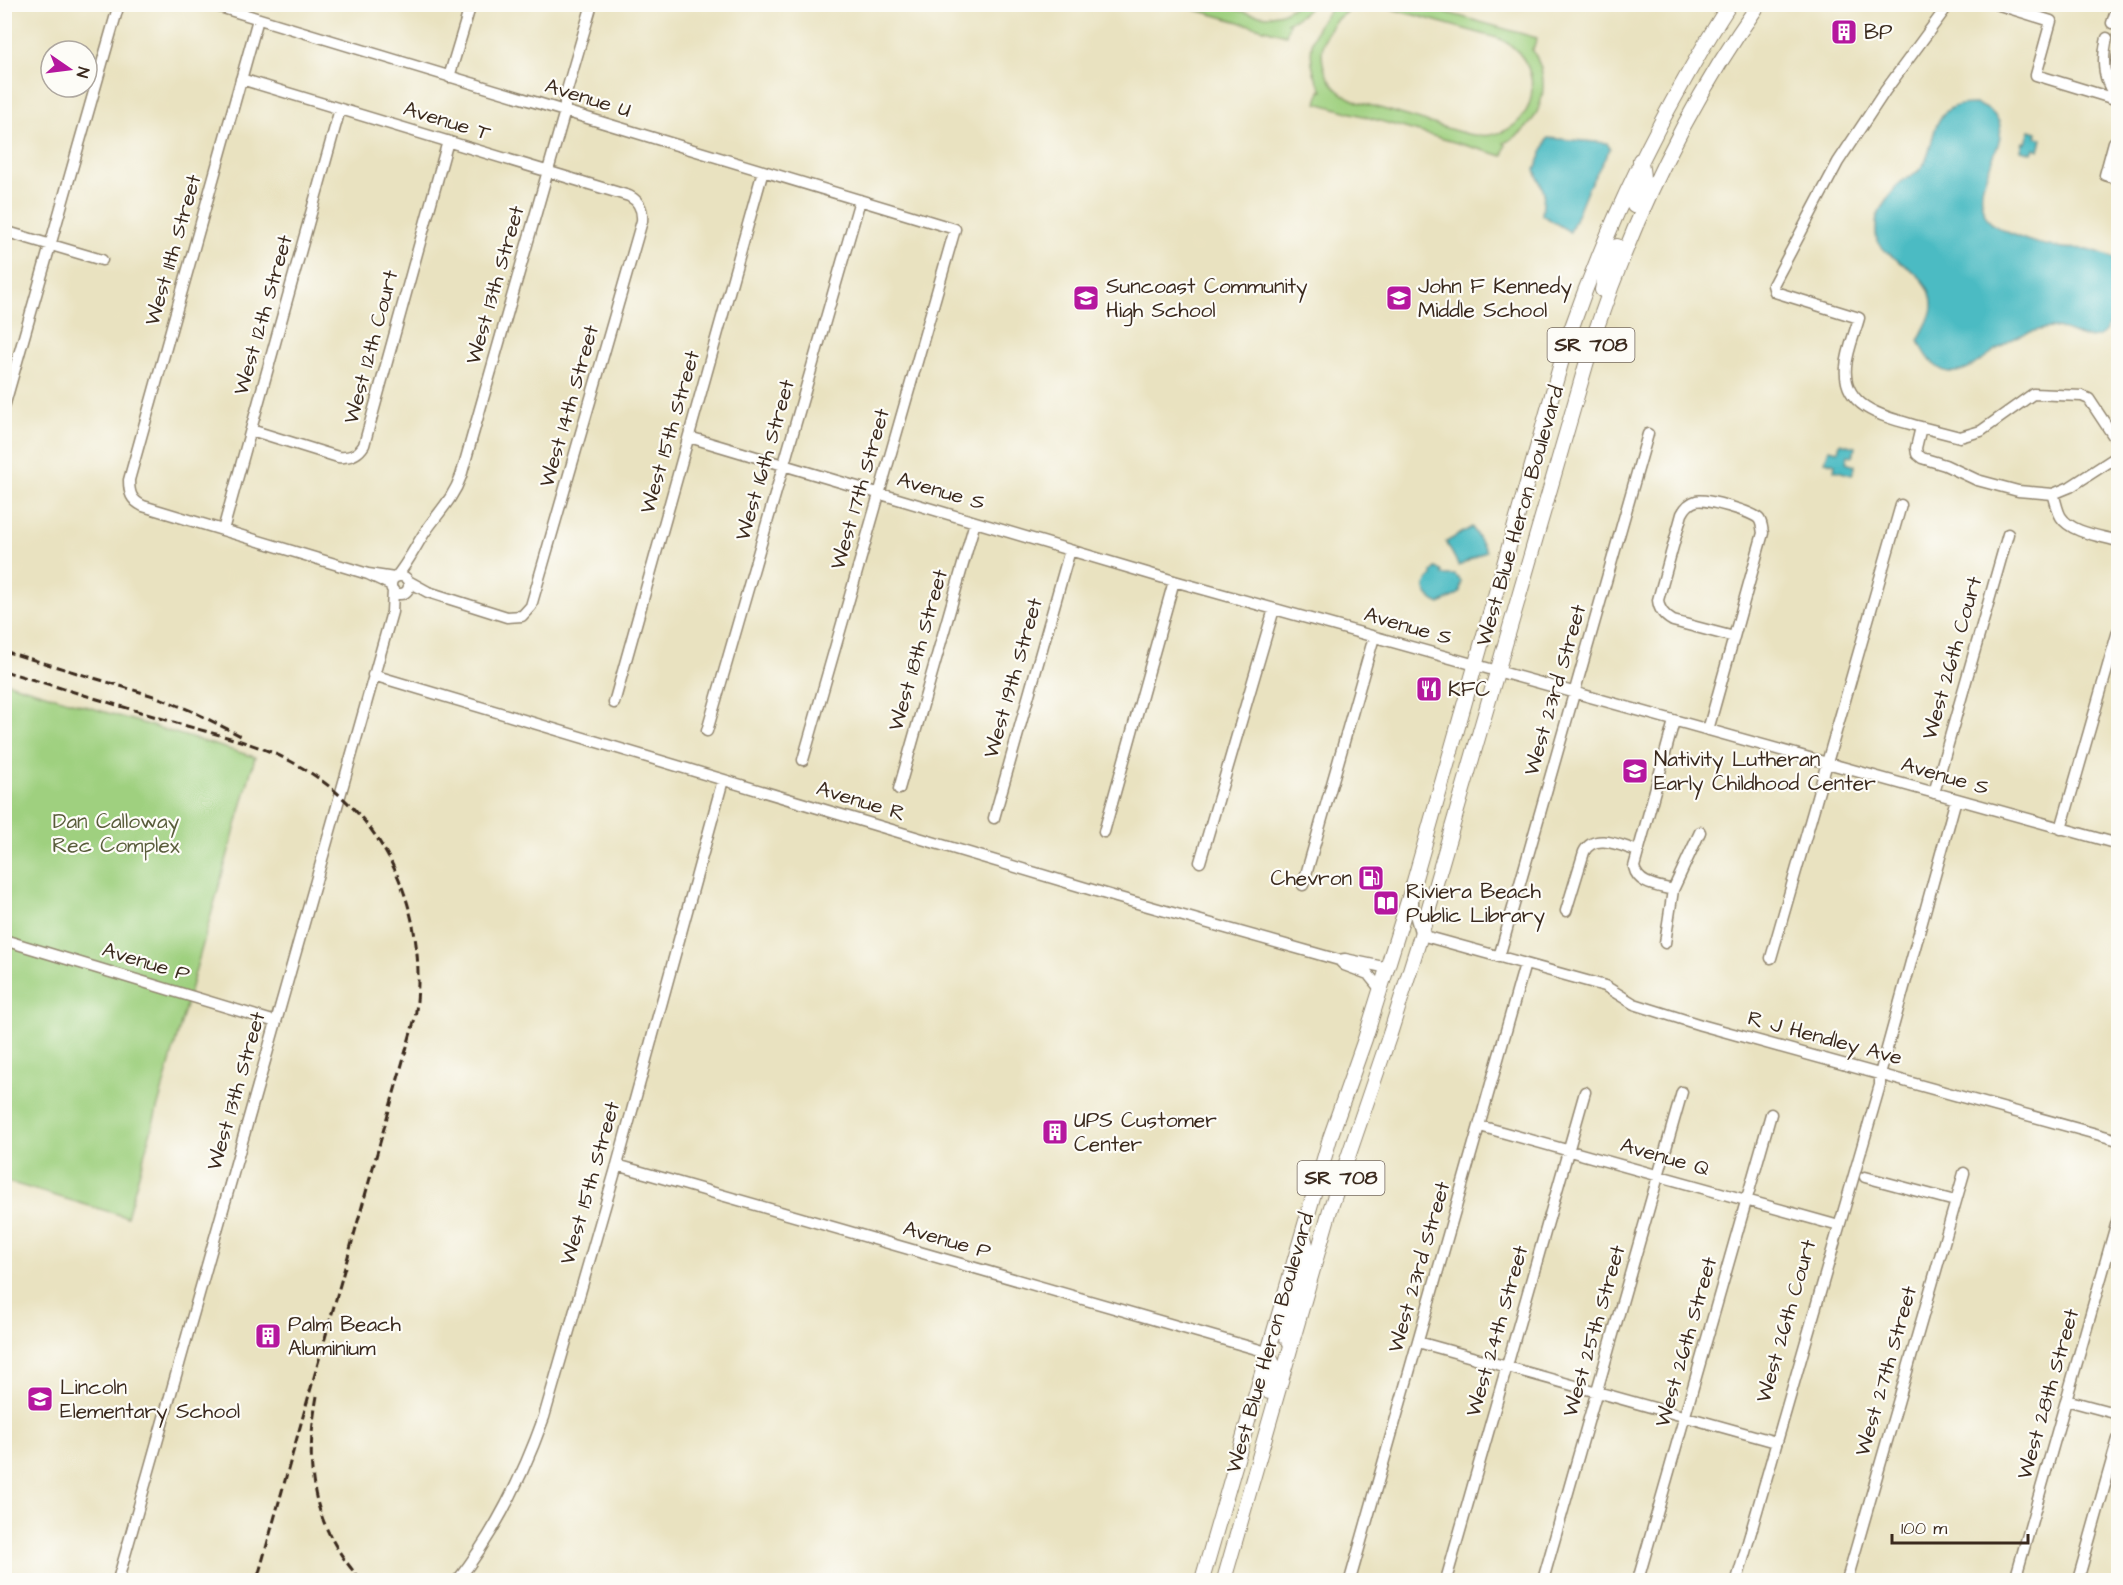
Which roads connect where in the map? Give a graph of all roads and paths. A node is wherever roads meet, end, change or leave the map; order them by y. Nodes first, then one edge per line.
1 (119, 4) edge
2 (210, 4) edge
3 (471, 4) edge
4 (592, 4) edge
5 (1731, 4) edge
6 (1759, 4) edge
7 (1949, 4) edge
8 (1996, 4) edge
9 (2118, 5) edge
10 (258, 19) junction
11 (2112, 23) dead end
12 (2107, 38) dead end
13 (2118, 56) edge
14 (449, 77) junction
15 (241, 80) junction
16 (2118, 98) edge
17 (340, 109) junction
18 (565, 111) junction
19 (1658, 127) junction
20 (447, 141) junction
21 (2118, 143) edge
22 (1668, 156) junction
23 (1640, 160) junction
24 (548, 171) junction
25 (763, 171) junction
26 (2118, 179) edge
27 (860, 200) junction
28 (639, 204) joint
29 (955, 229) joint
30 (4, 231) edge
31 (51, 245) junction
32 (102, 260) dead end
33 (1605, 303) junction
34 (4, 407) edge
35 (1922, 427) junction
36 (251, 430) junction
37 (1648, 434) dead end
38 (689, 437) junction
39 (2118, 443) edge
40 (2118, 456) edge
41 (784, 465) junction
42 (879, 493) junction
43 (2054, 494) junction
44 (1901, 505) dead end
45 (975, 522) junction
46 (223, 530) junction
47 (2008, 534) dead end
48 (2118, 541) edge
49 (1070, 550) junction
50 (1174, 581) junction
51 (400, 584) junction
52 (1274, 609) junction
53 (2118, 631) edge
54 (1374, 637) junction
55 (1734, 637) junction
56 (1476, 666) junction
57 (1496, 672) junction
58 (373, 675) junction
59 (1575, 693) junction
60 (614, 703) dead end
61 (1674, 721) junction
62 (1708, 730) junction
63 (707, 731) dead end
64 (803, 760) dead end
65 (1826, 763) junction
66 (723, 780) junction
67 (899, 789) dead end
68 (1934, 793) junction
69 (1956, 799) junction
70 (994, 818) dead end
71 (2061, 829) junction
72 (1104, 832) dead end
73 (1700, 832) dead end
74 (2118, 844) edge
75 (1638, 851) junction
76 (1200, 862) dead end
77 (1303, 885) dead end
78 (1413, 885) junction
79 (1673, 890) junction
80 (1566, 911) dead end
81 (1421, 935) junction
82 (4, 940) edge
83 (1665, 943) dead end
84 (1498, 957) junction
85 (1771, 958) dead end
86 (1339, 960) junction
87 (1525, 964) junction
88 (1388, 968) junction
89 (1381, 990) junction
90 (276, 1022) junction
91 (1880, 1074) junction
92 (1585, 1092) dead end
93 (1682, 1092) dead end
94 (1771, 1114) dead end
95 (1480, 1126) junction
96 (2118, 1140) edge
97 (1568, 1151) junction
98 (617, 1165) junction
99 (1964, 1173) dead end
100 (1659, 1176) junction
101 (1865, 1177) dead end
102 (1747, 1200) junction
103 (1955, 1201) junction
104 (2118, 1218) edge
105 (1837, 1226) junction
106 (1302, 1231) junction
107 (1418, 1342) junction
108 (1291, 1345) junction
109 (1267, 1352) junction
110 (1507, 1366) junction
111 (1597, 1391) junction
112 (2066, 1400) junction
113 (2118, 1414) edge
114 (1685, 1416) junction
115 (2118, 1439) edge
116 (1774, 1441) junction
117 (1259, 1456) junction
118 (118, 1581) edge
119 (458, 1581) edge
120 (1202, 1581) edge
121 (1224, 1581) edge
122 (1350, 1581) edge
123 (1446, 1581) edge
124 (1543, 1581) edge
125 (1638, 1581) edge
126 (1735, 1581) edge
127 (1847, 1581) edge
128 (2015, 1581) edge
129 (2078, 1581) edge

1 - 31 street
2 - 10 street, Avenue U
3 - 14 street
4 - 18 street, West 13th Street
5 - 19 main road, West Blue Heron Boulevard / SR 708
6 - 22 main road, West Blue Heron Boulevard / SR 708
7 - 35 street
8 - 16 street
9 - 11 street
10 - 14 street, Avenue U
10 - 15 street, West 11th Street
12 - 16 street
13 - 16 street
14 - 18 street, Avenue U
15 - 17 street, Avenue T
15 - 46 street, West 11th Street
17 - 20 street, Avenue T
17 - 36 street, West 12th Street
18 - 24 street, West 13th Street
18 - 25 street, Avenue U
19 - 22 main road
19 - 23 main road, West Blue Heron Boulevard / SR 708
20 - 24 street, Avenue T
20 - 36 street, West 12th Court
21 - 26 street
22 - 33 main road, West Blue Heron Boulevard / SR 708
23 - 33 main road
23 - 56 main road, West Blue Heron Boulevard / SR 708
24 - 28 street, Avenue T
24 - 51 street, West 13th Street
25 - 27 street, Avenue U
25 - 38 street, West 15th Street
27 - 29 street, Avenue U
27 - 41 street, West 16th Street
28 - 51 street, West 14th Street
29 - 42 street, West 17th Street
30 - 31 street
31 - 32 street
31 - 34 street
33 - 57 main road, West Blue Heron Boulevard / SR 708
35 - 39 street
35 - 43 street
36 - 46 street, West 12th Street
37 - 59 street, West 23rd Street
38 - 41 street, Avenue S
38 - 60 street, West 15th Street
40 - 43 street
41 - 42 street, Avenue S
41 - 63 street, West 16th Street
42 - 45 street, Avenue S
42 - 64 street, West 17th Street
43 - 48 street
44 - 65 street
45 - 49 street, Avenue S
45 - 67 street, West 18th Street
46 - 51 street
47 - 68 street, West 26th Court
49 - 50 street, Avenue S
49 - 70 street, West 19th Street
50 - 52 street, Avenue S
50 - 72 street
51 - 58 street, West 13th Street
52 - 54 street, Avenue S
52 - 76 street
53 - 71 street
54 - 56 street, Avenue S
54 - 77 street
55 - 55 street
55 - 62 street
56 - 57 street, Avenue S
56 - 78 main road, West Blue Heron Boulevard / SR 708
57 - 59 street, Avenue S
57 - 81 main road, West Blue Heron Boulevard / SR 708
58 - 66 street, Avenue R
58 - 90 street, West 13th Street
59 - 61 street, Avenue S
59 - 84 street, West 23rd Street
61 - 62 street, Avenue S
61 - 75 street
62 - 65 street, Avenue S
65 - 68 street, Avenue S
65 - 85 street
66 - 86 street, Avenue R
66 - 98 street, West 15th Street
68 - 69 street, Avenue S
69 - 71 street, Avenue S
69 - 91 street, West 26th Court
71 - 74 street, Avenue S
73 - 79 street
75 - 79 street
75 - 80 street
78 - 81 street
78 - 88 main road, West Blue Heron Boulevard / SR 708
79 - 83 street
81 - 84 street
81 - 108 main road, West Blue Heron Boulevard / SR 708
82 - 90 street, Avenue P
84 - 87 street
86 - 88 street, Avenue R
86 - 89 street, Avenue R
87 - 91 street, R J Hendley Ave
87 - 95 street, West 23rd Street
88 - 89 main road, West Blue Heron Boulevard / SR 708
89 - 106 main road, West Blue Heron Boulevard / SR 708
90 - 118 street, West 13th Street
91 - 96 street, R J Hendley Ave
91 - 105 street, West 26th Court
92 - 97 street, West 24th Street
93 - 100 street, West 25th Street
94 - 102 street, West 26th Street
95 - 97 street, Avenue Q
95 - 107 street, West 23rd Street
97 - 100 street, Avenue Q
97 - 110 street, West 24th Street
98 - 109 street, Avenue P
98 - 119 street, West 15th Street
99 - 103 street, West 27th Street
100 - 102 street, Avenue Q
100 - 111 street, West 25th Street
101 - 103 street
102 - 105 street, Avenue Q
102 - 114 street, West 26th Street
103 - 127 street, West 27th Street
104 - 112 street, West 28th Street
105 - 116 street, West 26th Court
106 - 108 main road
106 - 109 main road, West Blue Heron Boulevard / SR 708
107 - 110 street
107 - 122 street, West 23rd Street
108 - 117 main road, West Blue Heron Boulevard / SR 708
109 - 117 main road
109 - 120 main road, West Blue Heron Boulevard / SR 708
110 - 111 street
110 - 123 street, West 24th Street
111 - 114 street
111 - 124 street, West 25th Street
112 - 113 street
112 - 128 street, West 28th Street
114 - 116 street
114 - 125 street, West 26th Street
115 - 129 street
116 - 126 street, West 26th Court
117 - 121 main road, West Blue Heron Boulevard / SR 708

